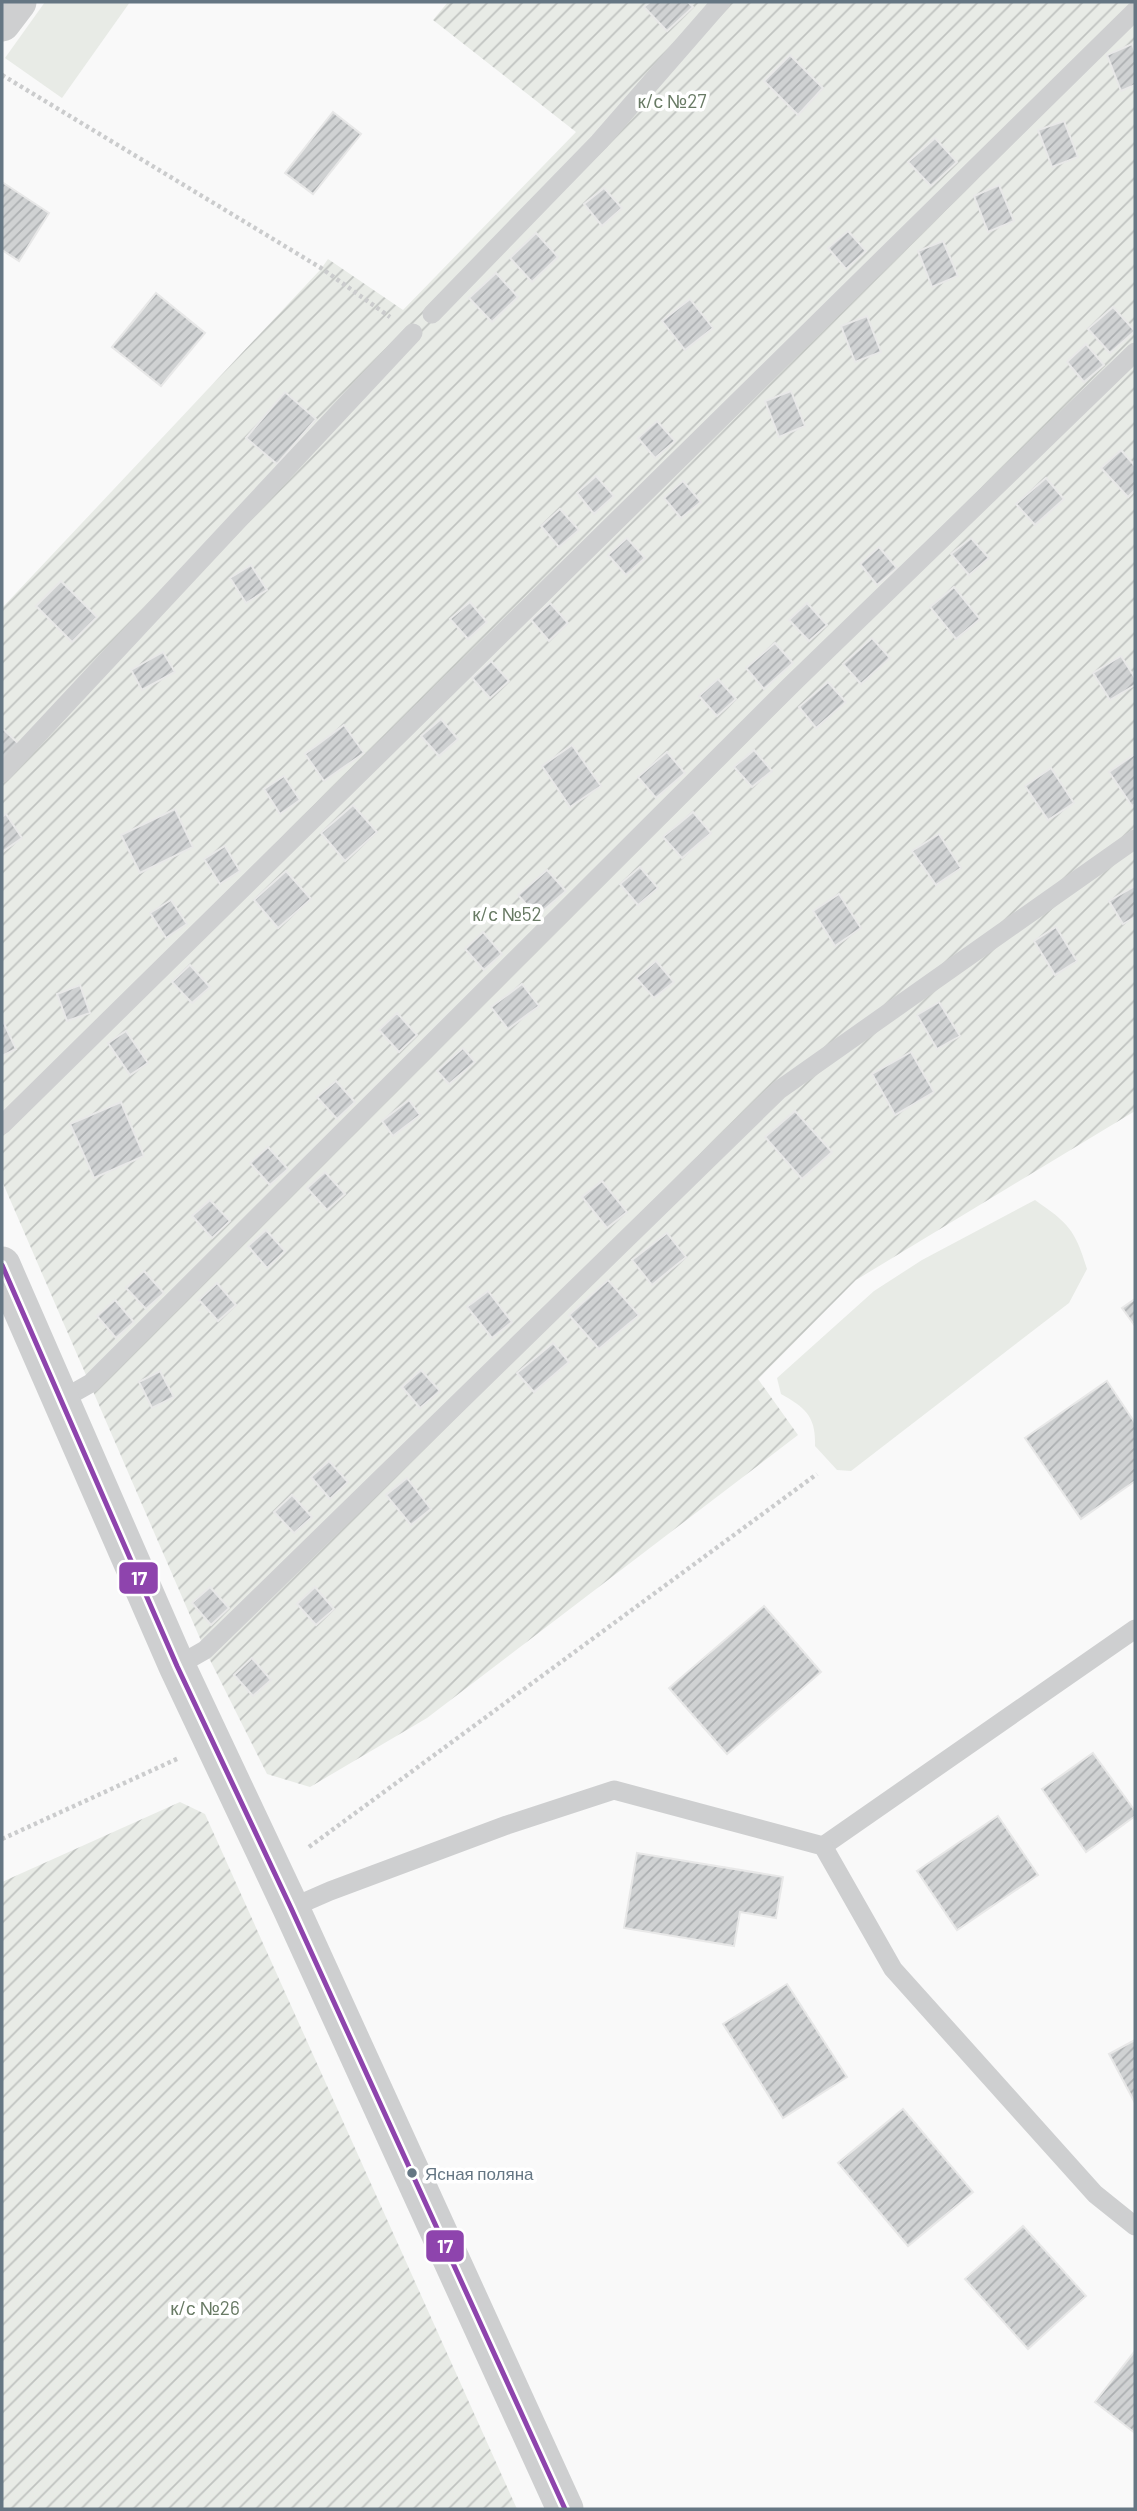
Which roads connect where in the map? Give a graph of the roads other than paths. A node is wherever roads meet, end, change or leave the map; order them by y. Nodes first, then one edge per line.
1 (18, 2) edge
2 (722, 2) edge
3 (1135, 11) edge
4 (2, 23) edge
5 (432, 314) dead end
6 (413, 333) road end
7 (1135, 352) edge
8 (2, 773) edge
9 (1135, 839) edge
10 (2, 1125) edge
11 (2, 1265) edge
12 (61, 1400) junction
13 (1135, 1629) edge
14 (177, 1666) junction
15 (823, 1846) junction
16 (291, 1908) junction
17 (1135, 2226) edge
18 (565, 2509) edge

1 - 4 street
2 - 5 lane
3 - 10 lane
6 - 8 lane
7 - 12 lane
9 - 14 lane
11 - 12 street
12 - 14 street
13 - 15 lane
14 - 16 street
15 - 16 lane
15 - 17 lane
16 - 18 street

